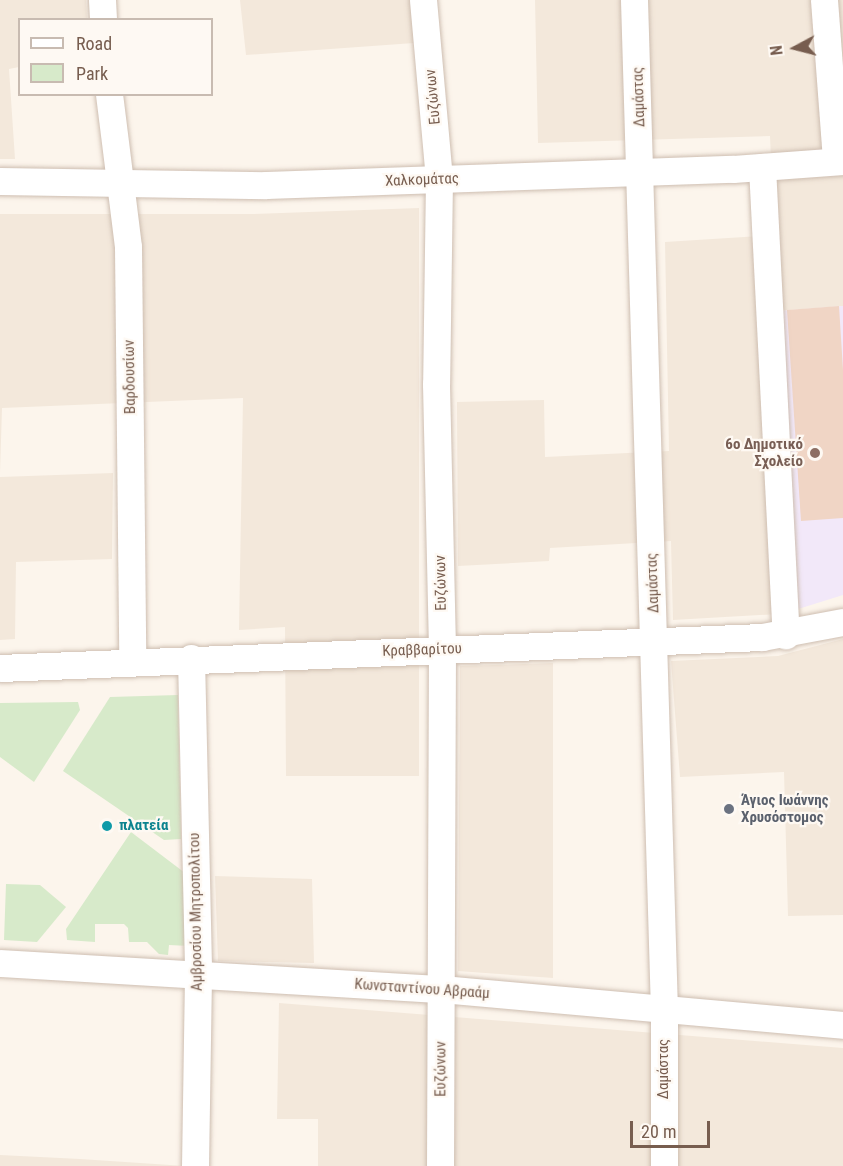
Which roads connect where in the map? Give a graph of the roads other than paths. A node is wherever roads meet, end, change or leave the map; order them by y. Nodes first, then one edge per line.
1 (102, 0) edge
2 (423, 0) edge
3 (634, 0) edge
4 (824, 0) edge
5 (103, 18) edge
6 (109, 96) edge
7 (839, 161) edge
8 (762, 167) junction
9 (642, 173) junction
10 (438, 179) junction
11 (0, 181) edge
12 (121, 182) junction
13 (843, 622) edge
14 (786, 636) junction
15 (654, 640) junction
16 (442, 649) junction
17 (191, 658) junction
18 (132, 660) junction
19 (0, 668) edge
20 (0, 963) edge
21 (198, 976) junction
22 (441, 989) junction
23 (664, 1010) junction
24 (843, 1025) edge
25 (195, 1166) edge
26 (440, 1166) edge
27 (664, 1166) edge

1 - 5 street
2 - 10 street, Ευζώνων
3 - 9 street, Δαμάστας
4 - 7 street
6 - 12 street, Βαρδουσίων
7 - 8 street, Χαλκομάτας
8 - 9 street, Χαλκομάτας
8 - 14 street
9 - 10 street, Χαλκομάτας
9 - 15 street, Δαμάστας
10 - 12 street, Χαλκομάτας
10 - 16 street, Ευζώνων
11 - 12 street, Χαλκομάτας
12 - 18 street, Βαρδουσίων
13 - 14 street, Κραββαρίτου
14 - 15 street, Κραββαρίτου
15 - 16 street, Κραββαρίτου
15 - 23 street, Δαμάστας
16 - 17 street, Κραββαρίτου
16 - 22 street, Ευζώνων
17 - 18 street, Κραββαρίτου
17 - 21 street, Αμβροσίου Μητροπολίτου
18 - 19 street, Κραββαρίτου
20 - 21 street, Κωνσταντίνου Αβραάμ
21 - 22 street, Κωνσταντίνου Αβραάμ
21 - 25 street, Αμβροσίου Μητροπολίτου
22 - 23 street, Κωνσταντίνου Αβραάμ
22 - 26 street, Ευζώνων
23 - 24 street, Κωνσταντίνου Αβραάμ
23 - 27 street, Δαμάστας

